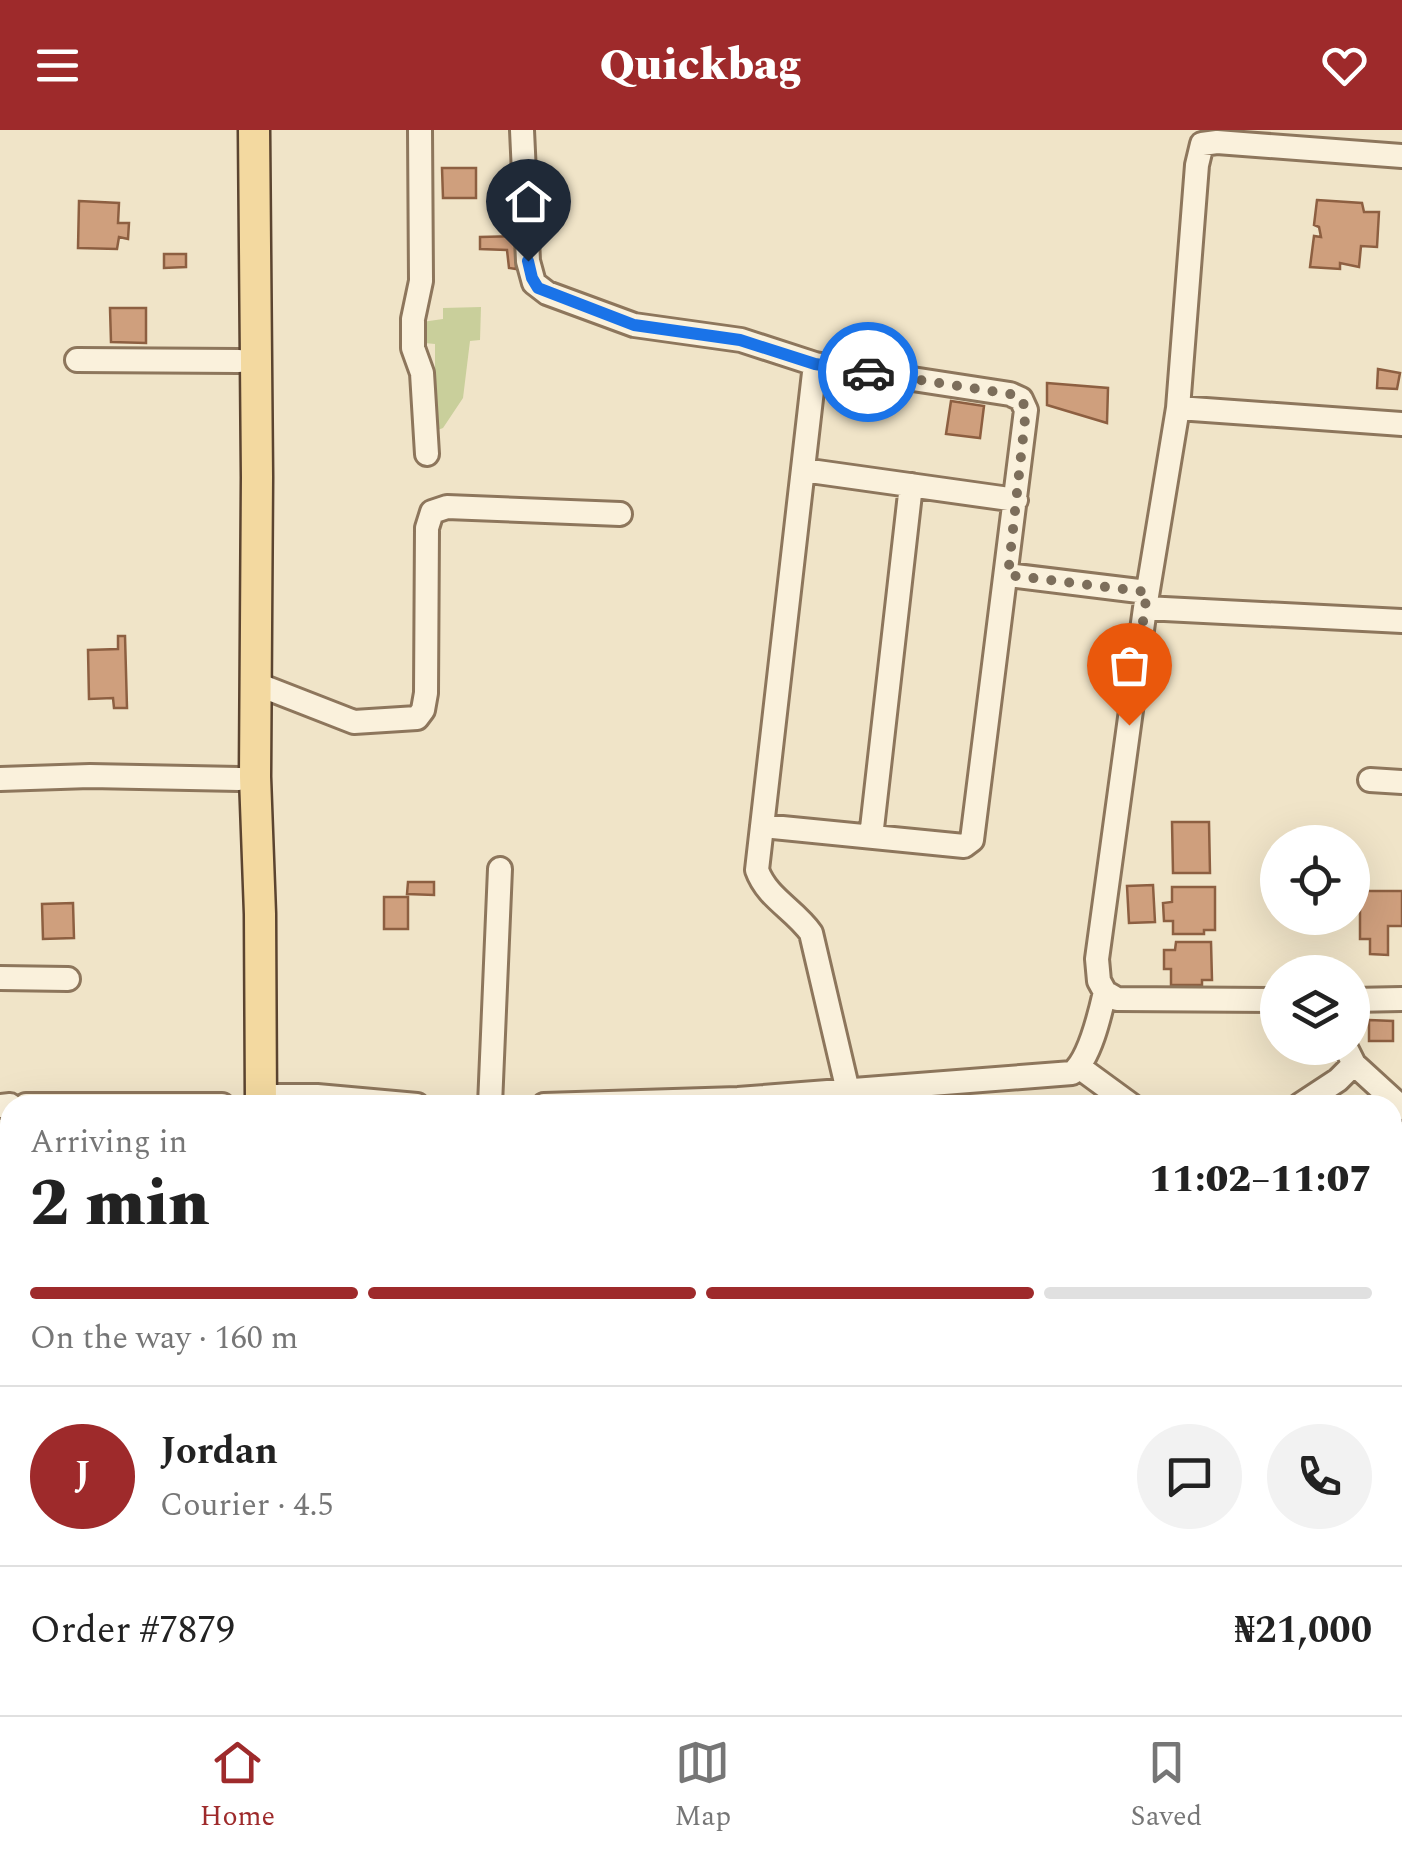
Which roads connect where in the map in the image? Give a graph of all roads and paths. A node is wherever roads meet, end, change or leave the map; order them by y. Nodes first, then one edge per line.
1 (236, 130) edge
2 (254, 130) edge
3 (420, 130) edge
4 (522, 130) edge
5 (1353, 141) edge
6 (1402, 156) edge
7 (77, 360) dead end
8 (239, 361) junction
9 (815, 364) junction
10 (1178, 408) junction
11 (1402, 424) edge
12 (427, 454) dead end
13 (803, 470) junction
14 (910, 485) junction
15 (1016, 500) junction
16 (620, 514) dead end
17 (1008, 575) junction
18 (1146, 600) junction
19 (246, 613) junction
20 (1402, 622) edge
21 (254, 683) junction
22 (0, 779) edge
23 (239, 779) junction
24 (1370, 780) dead end
25 (1402, 782) edge
26 (762, 826) junction
27 (872, 837) junction
28 (500, 869) dead end
29 (0, 978) edge
30 (68, 979) dead end
31 (1105, 992) junction
32 (1402, 999) edge
33 (1260, 1000) edge
34 (1370, 1000) edge
35 (1346, 1065) edge
36 (1359, 1065) edge
37 (1080, 1067) junction
38 (894, 1087) junction
39 (848, 1091) junction
40 (254, 1095) edge
41 (254, 1095) edge
42 (490, 1095) edge
43 (808, 1095) edge
44 (902, 1095) edge
45 (1118, 1095) edge
46 (1315, 1095) edge
47 (1389, 1095) edge

1 - 8 main road
2 - 19 main road
3 - 12 street
4 - 9 street
5 - 6 street
5 - 10 street
7 - 8 street
8 - 19 main road
9 - 13 street
9 - 15 street
10 - 11 street
10 - 18 street
13 - 14 street
13 - 26 street
14 - 15 street
14 - 27 street
15 - 17 street
16 - 21 street
17 - 18 street
17 - 27 street
18 - 20 street
18 - 31 street
19 - 21 main road
19 - 23 main road
21 - 40 main road
22 - 23 street
23 - 41 main road
24 - 25 street
26 - 27 street
26 - 39 street
28 - 42 street
29 - 30 street
31 - 33 street
31 - 37 street
32 - 34 street
35 - 46 street
36 - 47 street
37 - 38 street
37 - 45 street
38 - 39 street
38 - 44 street
39 - 43 street

